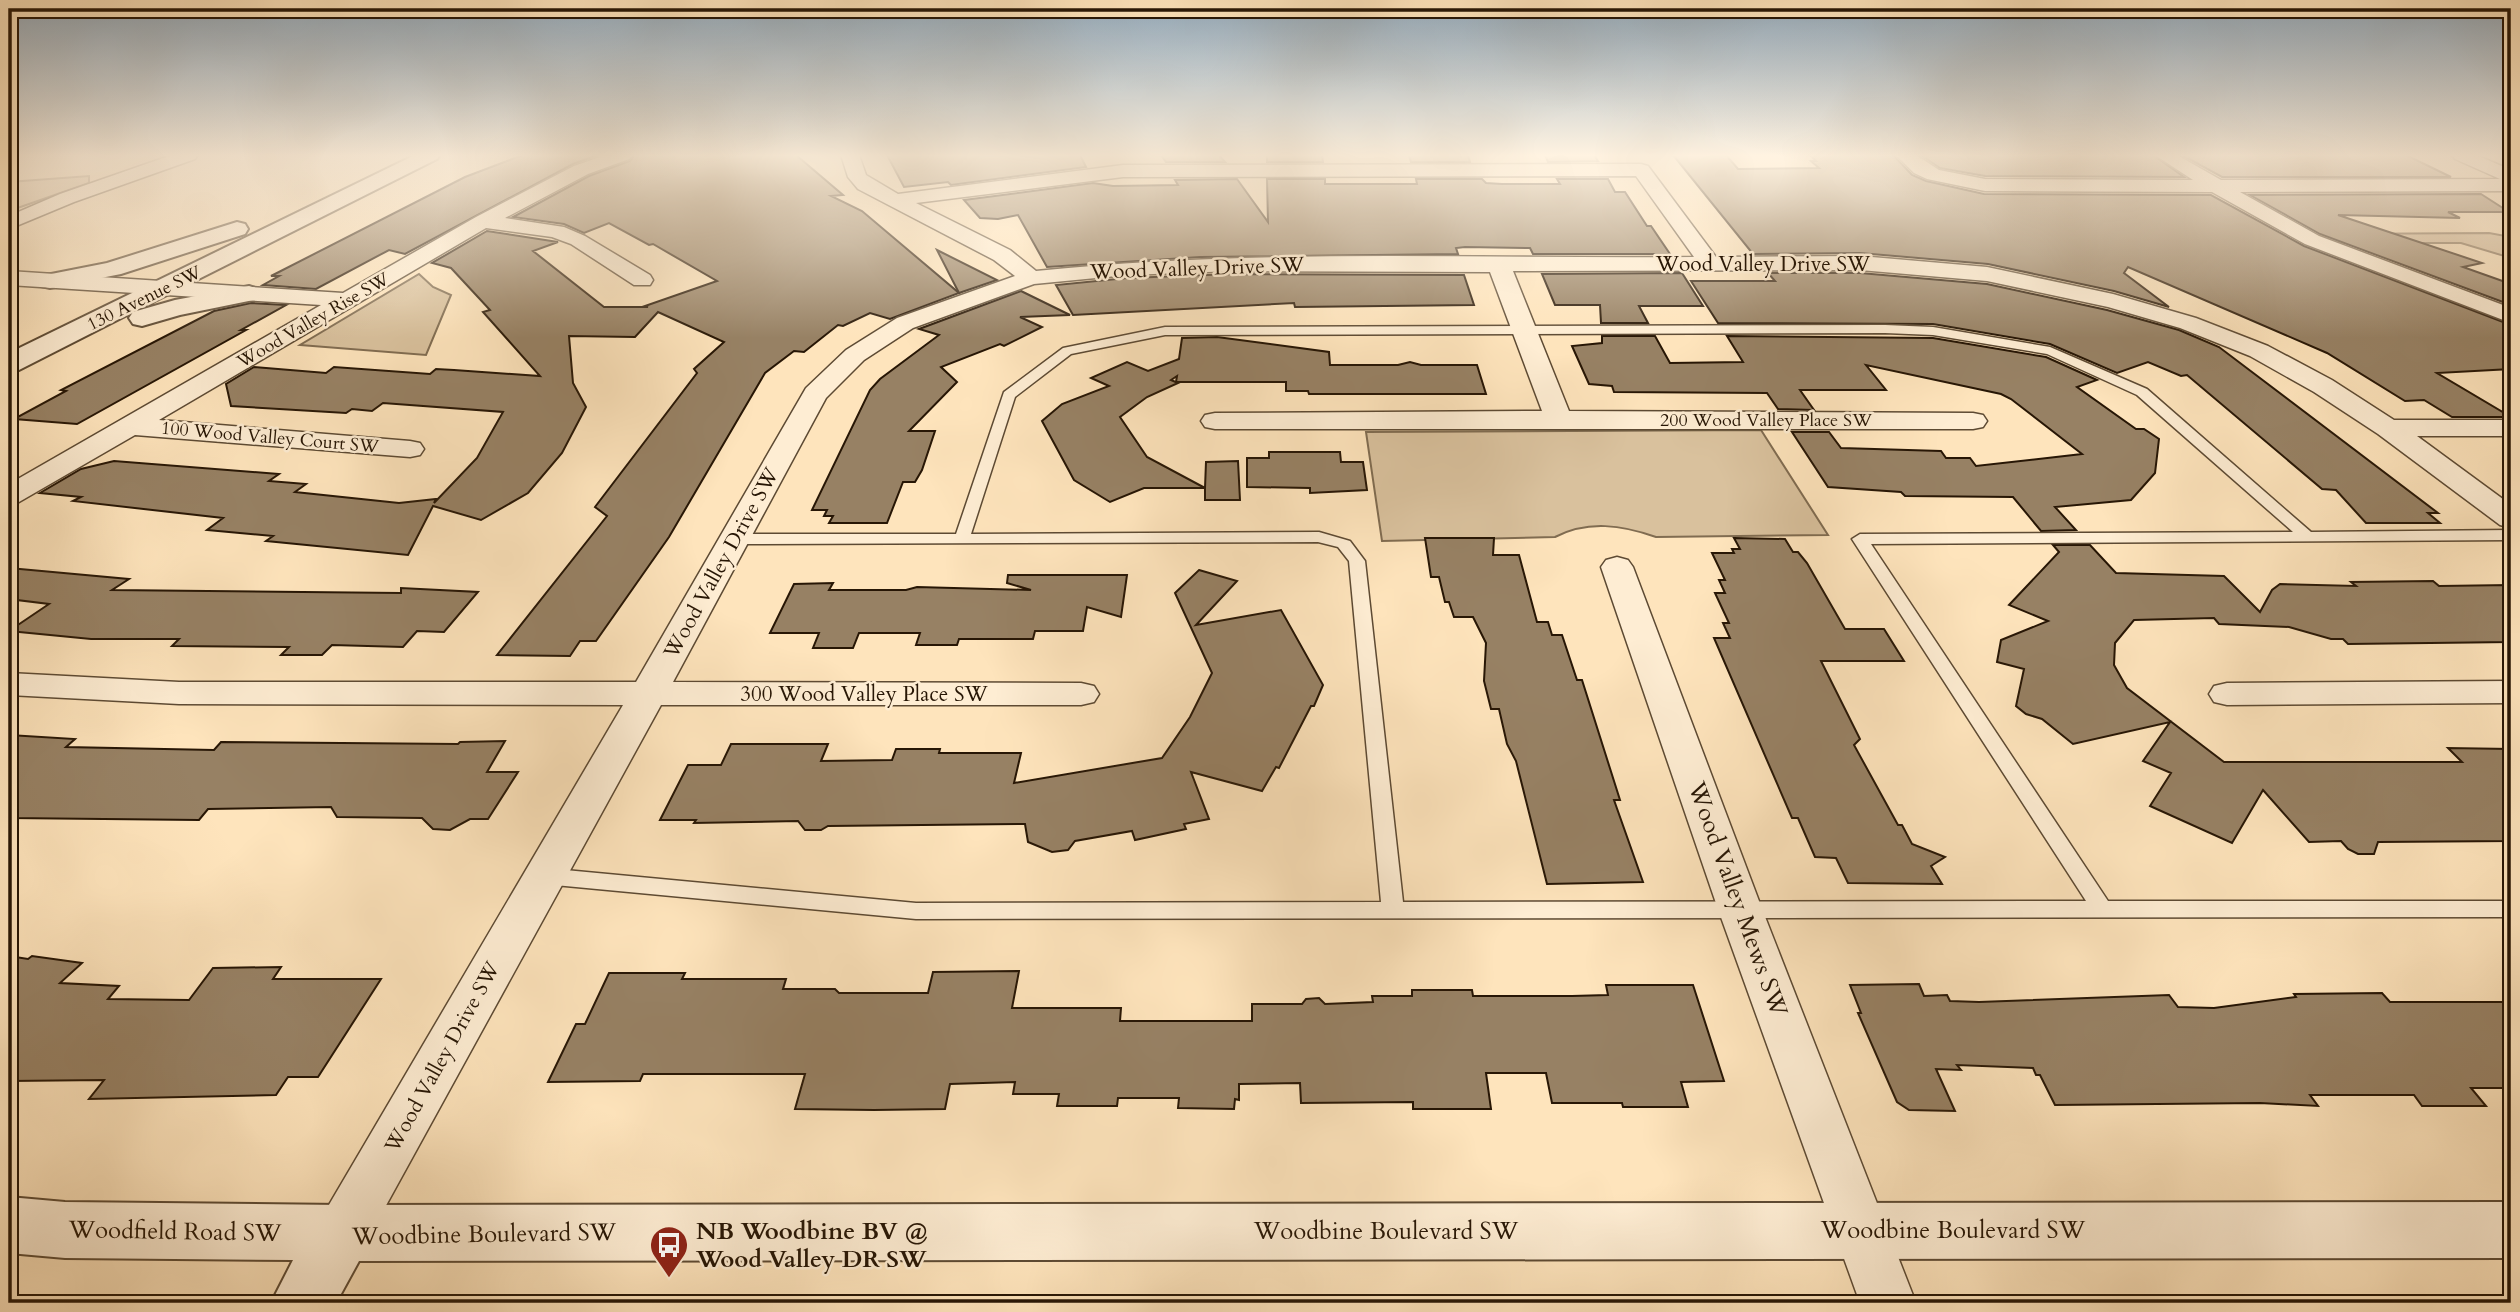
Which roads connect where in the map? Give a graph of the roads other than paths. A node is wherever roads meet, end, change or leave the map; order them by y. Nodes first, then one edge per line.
1 (265, 216) edge
2 (296, 216) edge
3 (493, 216) edge
4 (927, 216) edge
5 (1676, 216) edge
6 (2270, 216) edge
7 (484, 221) junction
8 (245, 226) junction
9 (1709, 263) junction
10 (1499, 265) junction
11 (9, 278) edge
12 (1031, 278) junction
13 (642, 279) dead end
14 (50, 281) junction
15 (142, 287) junction
16 (249, 294) junction
17 (347, 300) junction
18 (2511, 316) edge
19 (1525, 330) junction
20 (9, 339) edge
21 (9, 366) edge
22 (1559, 419) junction
23 (1215, 421) dead end
24 (1973, 421) dead end
25 (130, 426) junction
26 (2388, 428) junction
27 (2511, 428) edge
28 (410, 449) dead end
29 (9, 496) edge
30 (2511, 519) edge
31 (2511, 535) edge
32 (962, 537) junction
33 (2308, 537) junction
34 (736, 539) junction
35 (1617, 567) dead end
36 (9, 684) edge
37 (2511, 692) edge
38 (647, 694) junction
39 (1081, 694) dead end
40 (2227, 694) dead end
41 (544, 876) junction
42 (1393, 909) junction
43 (1740, 909) junction
44 (2102, 909) junction
45 (2511, 909) edge
46 (9, 1225) edge
47 (1861, 1230) junction
48 (2511, 1230) edge
49 (342, 1233) junction
50 (302, 1303) edge
51 (1888, 1303) edge

1 - 8 street, 130 Avenue SW
2 - 15 street, 130 Avenue SW
3 - 7 street, Wood Valley Rise SW
4 - 12 street
5 - 9 street
6 - 18 street
7 - 13 street
7 - 17 street, Wood Valley Rise SW
8 - 14 street
8 - 15 street, 130 Avenue SW
9 - 10 street, Wood Valley Drive SW
9 - 26 street, Wood Valley Drive SW
10 - 12 street, Wood Valley Drive SW
10 - 19 street
11 - 14 street
12 - 34 street, Wood Valley Drive SW
14 - 15 street
15 - 16 street
15 - 20 street, 130 Avenue SW
15 - 21 street, 130 Avenue SW
16 - 17 street
16 - 21 street
17 - 25 street, Wood Valley Rise SW
19 - 22 street
19 - 32 lane
19 - 33 lane
22 - 23 street, 200 Wood Valley Place SW
22 - 24 street, 200 Wood Valley Place SW
25 - 28 street, 100 Wood Valley Court SW
25 - 29 street, Wood Valley Rise SW
26 - 27 street
26 - 30 street, Wood Valley Drive SW
31 - 33 lane
32 - 34 lane
32 - 42 lane
33 - 44 lane
34 - 38 street, Wood Valley Drive SW
35 - 43 street, Wood Valley Mews SW
36 - 38 street
37 - 40 street
38 - 39 street, 300 Wood Valley Place SW
38 - 41 street, Wood Valley Drive SW
41 - 42 lane
41 - 49 street, Wood Valley Drive SW
42 - 43 lane
43 - 44 lane
43 - 47 street, Wood Valley Mews SW
44 - 45 lane
46 - 49 street, Woodfield Road SW
47 - 48 street, Woodbine Boulevard SW
47 - 49 street, Woodbine Boulevard SW
47 - 51 street, Wood Valley Mews SW
49 - 50 street, Woodbine Boulevard SW

